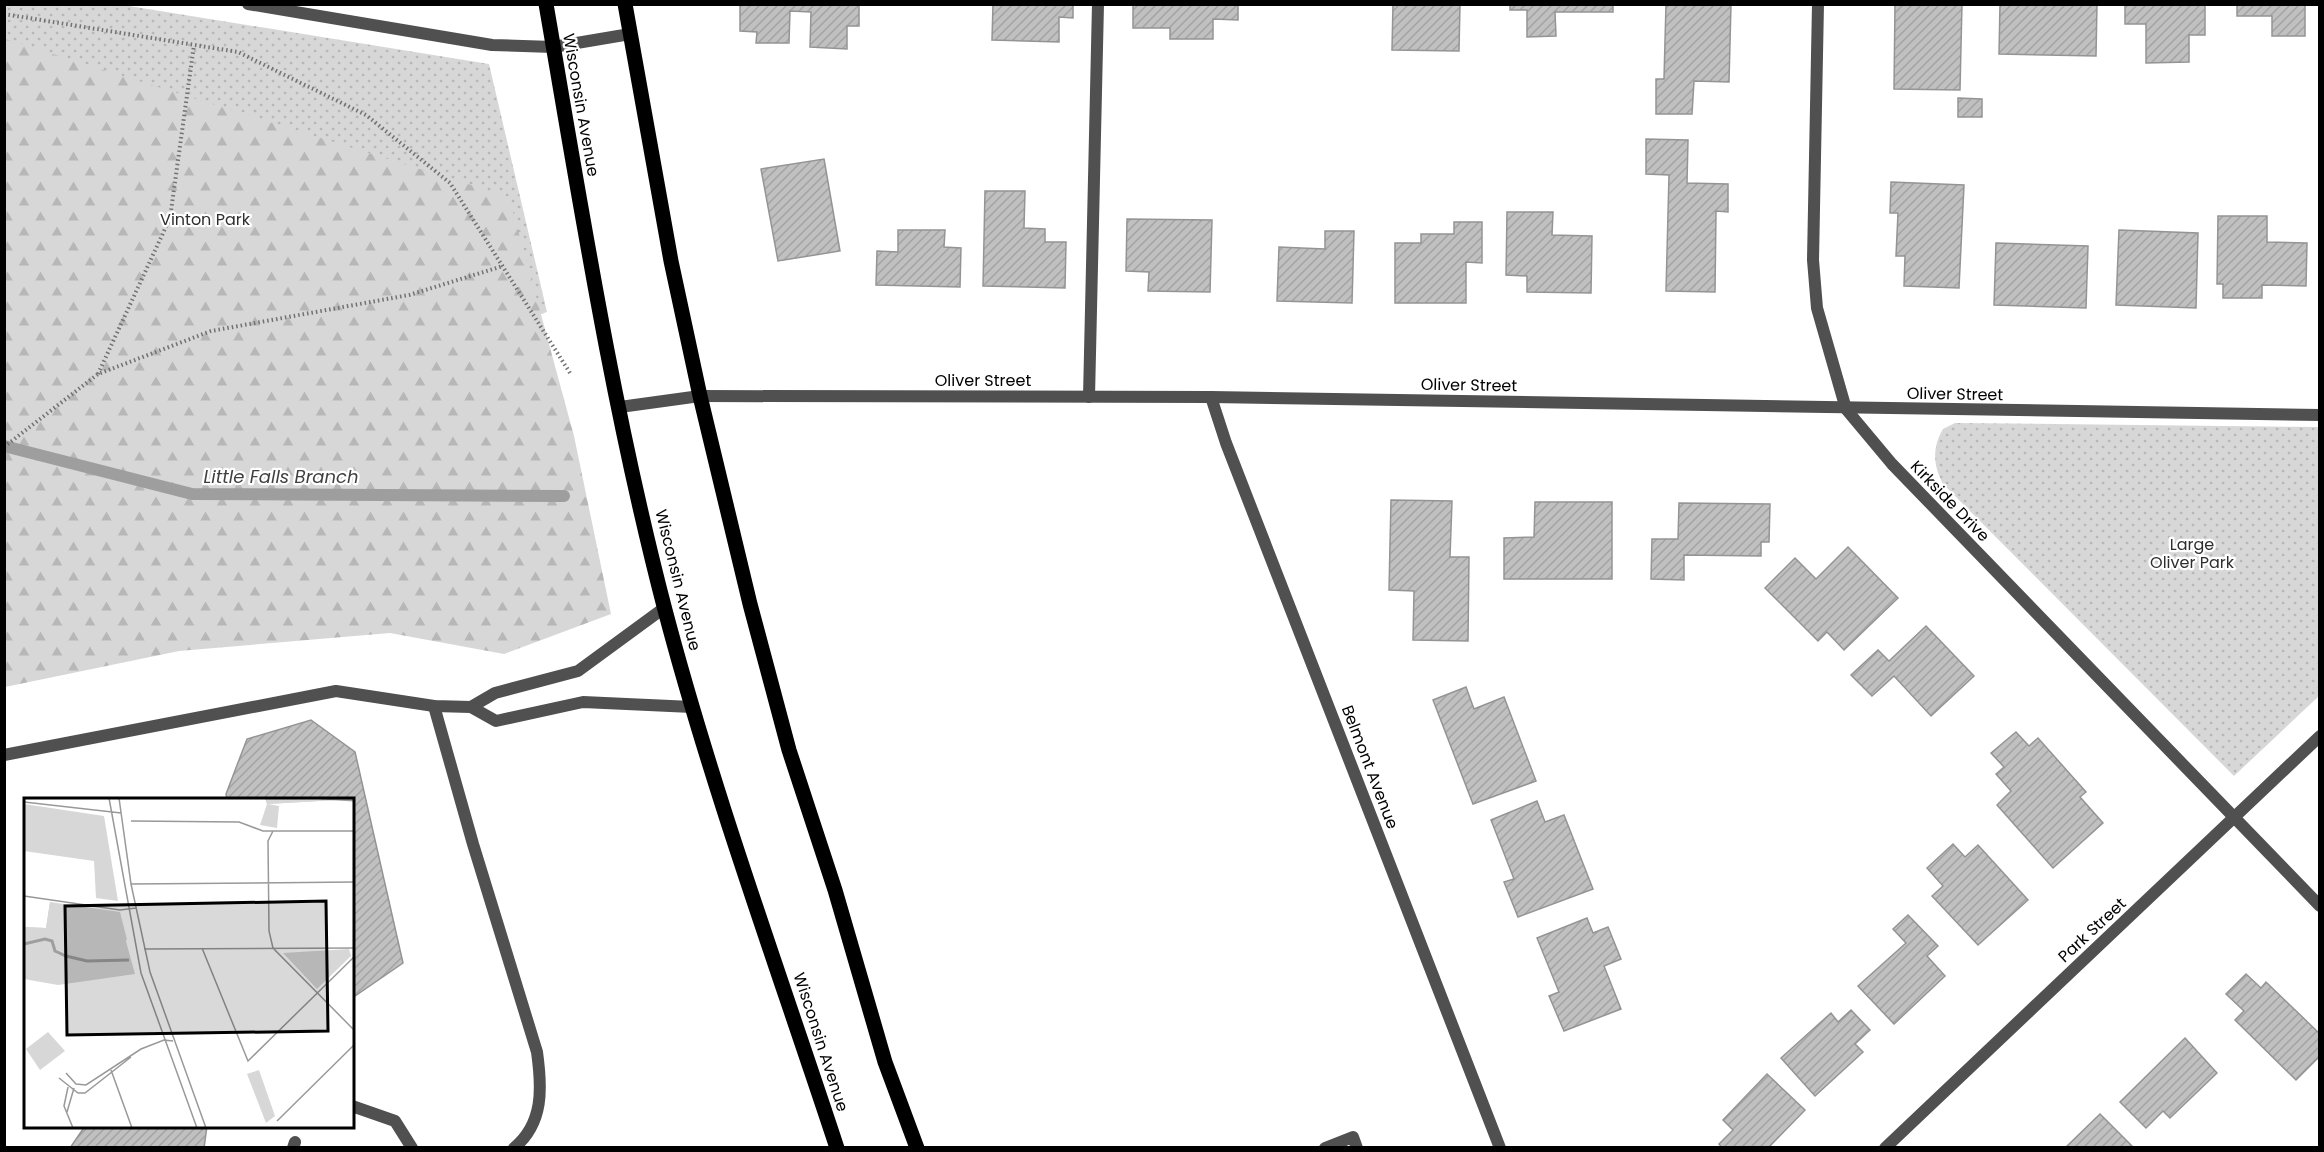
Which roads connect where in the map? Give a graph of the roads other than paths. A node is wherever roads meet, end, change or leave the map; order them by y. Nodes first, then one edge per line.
1 (249, 4) edge
2 (546, 4) edge
3 (625, 4) edge
4 (1098, 4) edge
5 (1818, 4) edge
6 (630, 34) junction
7 (553, 47) junction
8 (700, 396) junction
9 (1089, 397) junction
10 (1211, 397) junction
11 (620, 407) junction
12 (1846, 409) junction
13 (2319, 416) edge
14 (664, 608) junction
15 (434, 706) junction
16 (692, 706) junction
17 (471, 707) junction
18 (2319, 736) edge
19 (4, 755) edge
20 (2235, 818) junction
21 (2319, 906) edge
22 (354, 1107) edge
23 (412, 1148) edge
24 (514, 1148) edge
25 (837, 1148) edge
26 (917, 1148) edge
27 (1324, 1148) edge
28 (1357, 1148) edge
29 (1500, 1148) edge
30 (1886, 1148) edge

1 - 7 street
2 - 7 main road, Wisconsin Avenue
3 - 6 main road
4 - 9 street
5 - 12 street, Kirkside Drive
6 - 7 street
6 - 8 main road
7 - 11 main road, Wisconsin Avenue
8 - 9 street, Oliver Street
8 - 11 street, Oliver Street
8 - 26 main road
9 - 10 street, Oliver Street
10 - 12 street, Oliver Street
10 - 29 street, Belmont Avenue
11 - 14 main road, Wisconsin Avenue
12 - 13 street, Oliver Street
12 - 20 street, Kirkside Drive
14 - 16 main road, Wisconsin Avenue
14 - 17 street
15 - 17 street
15 - 19 street
15 - 24 street
16 - 17 street
16 - 25 main road, Wisconsin Avenue
18 - 20 street, Park Street
20 - 21 street, Kirkside Drive
20 - 30 street, Park Street
22 - 23 street
27 - 28 street

